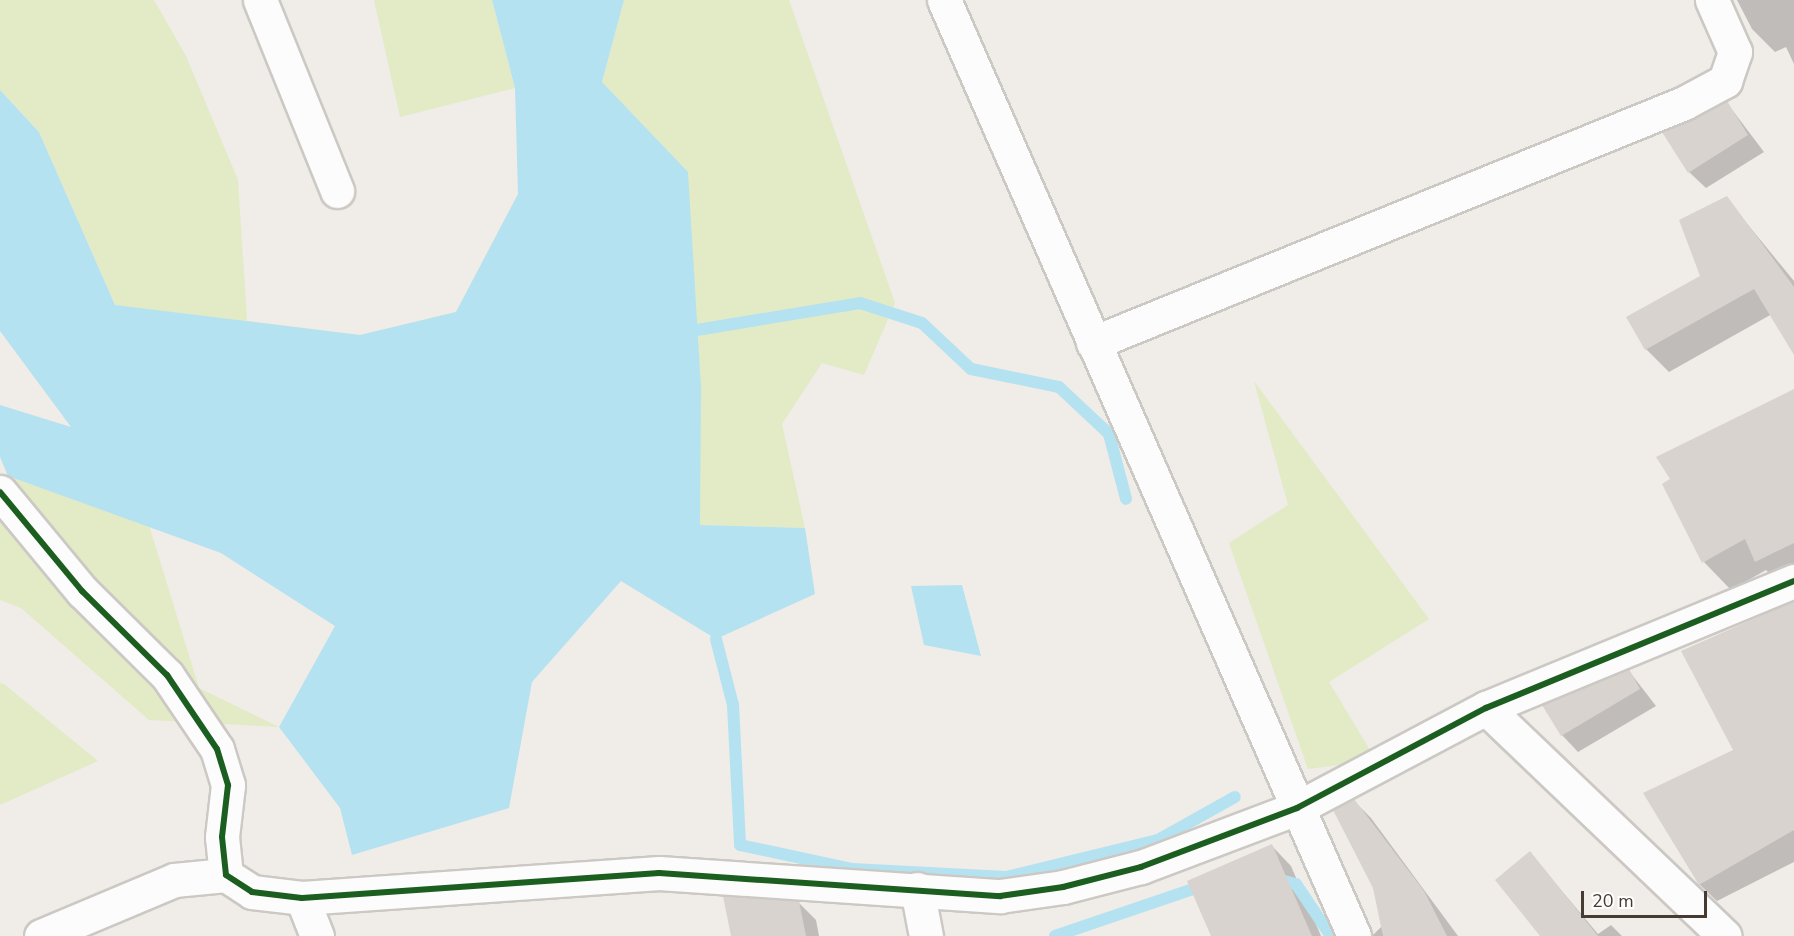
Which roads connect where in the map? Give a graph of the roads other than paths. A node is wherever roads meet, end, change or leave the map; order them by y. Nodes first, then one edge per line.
1 (260, 0) edge
2 (944, 0) edge
3 (1712, 0) edge
4 (337, 191) dead end
5 (1094, 343) junction
6 (0, 492) edge
7 (1794, 580) edge
8 (1486, 708) junction
9 (1297, 807) junction
10 (226, 875) junction
11 (917, 889) junction
12 (302, 898) junction
13 (41, 936) edge
14 (317, 936) edge
15 (926, 936) edge
16 (1354, 936) edge
17 (1725, 936) edge

1 - 4 street
2 - 5 street
3 - 5 street
5 - 9 street
6 - 10 street
7 - 8 street
8 - 9 street
8 - 17 street
9 - 11 street
9 - 16 street
10 - 12 street
10 - 13 street
11 - 12 street
11 - 15 street
12 - 14 street

